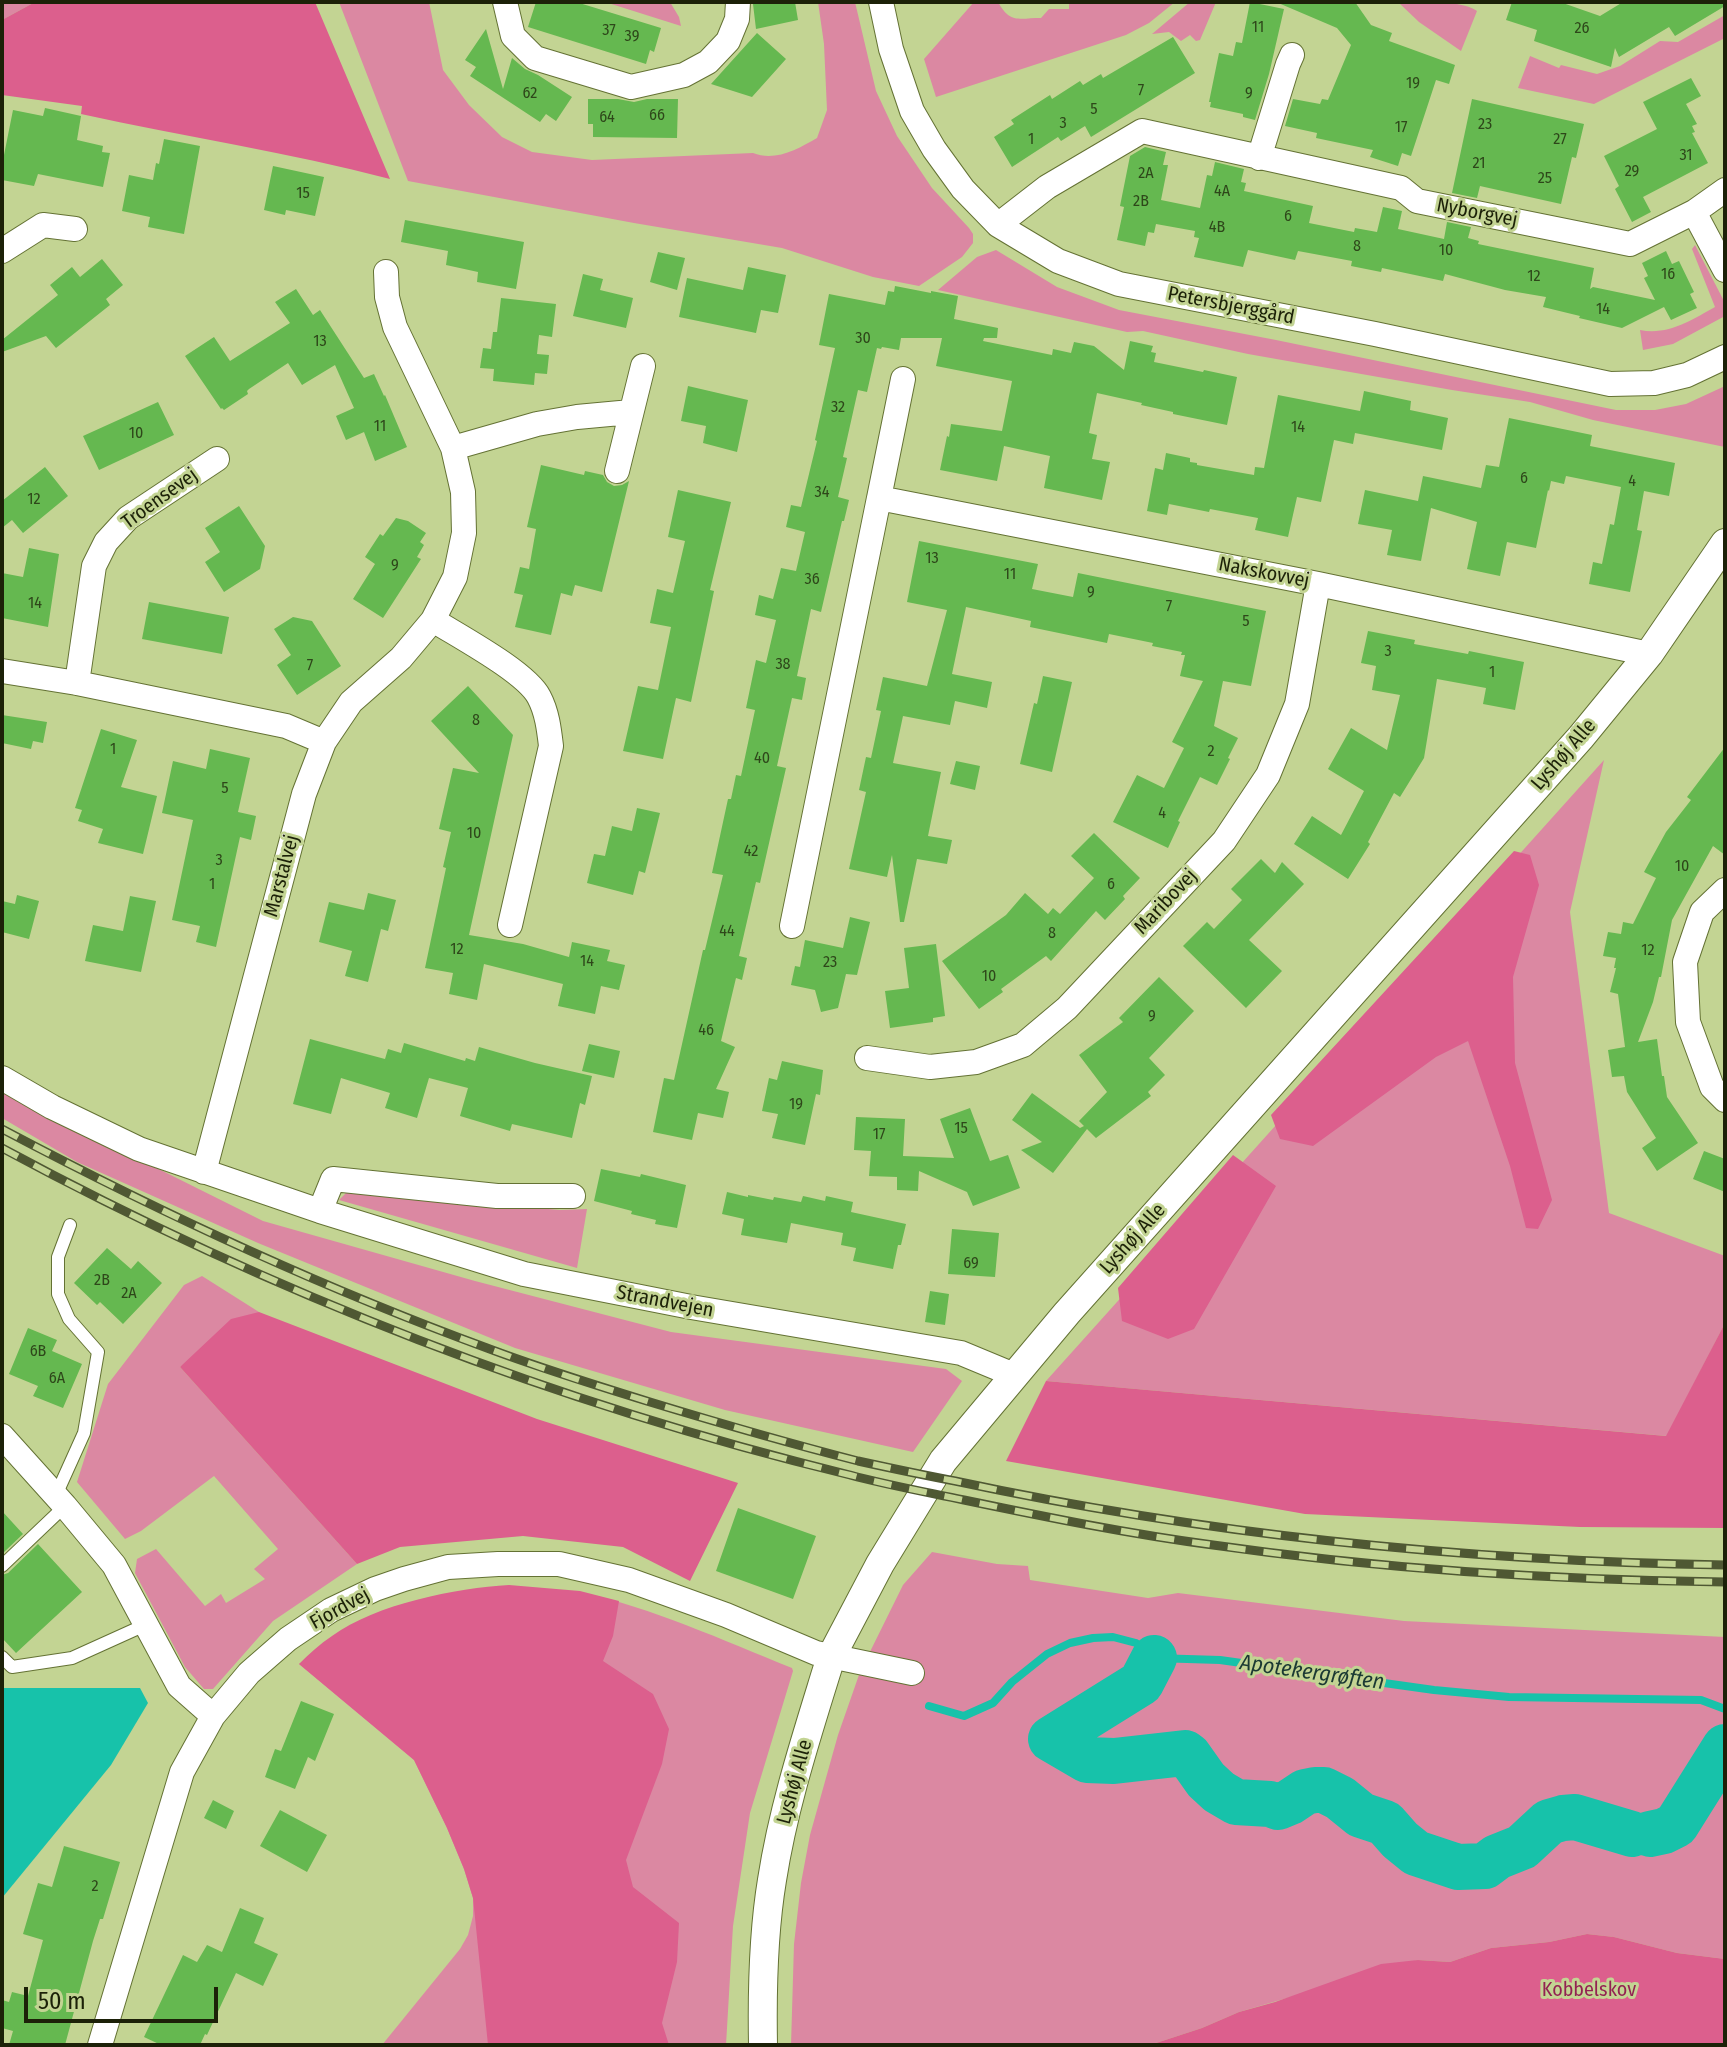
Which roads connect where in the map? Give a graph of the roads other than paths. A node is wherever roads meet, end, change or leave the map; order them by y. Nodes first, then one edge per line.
1 (505, 2) edge
2 (738, 2) edge
3 (881, 2) edge
4 (1292, 55) dead end
5 (1259, 158) junction
6 (1725, 190) edge
7 (1694, 212) junction
8 (998, 225) junction
9 (75, 229) dead end
10 (2, 251) edge
11 (1725, 270) edge
12 (386, 272) dead end
13 (1725, 357) edge
14 (643, 366) dead end
15 (903, 379) dead end
16 (631, 412) junction
17 (453, 448) junction
18 (217, 459) dead end
19 (617, 471) dead end
20 (879, 498) junction
21 (1725, 543) edge
22 (1318, 584) junction
23 (433, 620) junction
24 (1649, 654) junction
25 (2, 671) edge
26 (77, 683) junction
27 (324, 742) junction
28 (1725, 890) edge
29 (510, 925) dead end
30 (792, 926) dead end
31 (867, 1058) dead end
32 (2, 1078) edge
33 (1725, 1100) edge
34 (204, 1172) junction
35 (573, 1196) dead end
36 (320, 1211) junction
37 (70, 1225) dead end
38 (1014, 1375) junction
39 (2, 1436) edge
40 (60, 1500) junction
41 (2, 1566) edge
42 (145, 1625) junction
43 (2, 1657) edge
44 (831, 1657) junction
45 (7, 1665) edge
46 (912, 1673) dead end
47 (213, 1716) junction
48 (100, 2045) edge
49 (763, 2045) edge

1 - 2 street
3 - 8 street, Petersbjerggård
4 - 5 street
5 - 7 street, Nyborgvej
5 - 8 street, Nyborgvej
6 - 7 street, Nyborgvej
7 - 11 street
8 - 13 street, Petersbjerggård
9 - 10 street
12 - 17 street, Marstalvej
14 - 16 street
15 - 20 street
16 - 17 street
16 - 19 street
17 - 23 street, Marstalvej
18 - 26 street, Troensevej
20 - 22 street, Nakskovvej
20 - 30 street
21 - 24 street, Lyshøj Alle
22 - 24 street, Nakskovvej
22 - 31 street, Maribovej
23 - 27 street, Marstalvej
23 - 29 street
24 - 38 street, Lyshøj Alle
25 - 26 street
26 - 27 street
27 - 34 street, Marstalvej
28 - 33 street
32 - 34 street, Strandvejen
34 - 36 street, Strandvejen
35 - 36 street
36 - 38 street, Strandvejen
37 - 40 lane
38 - 44 street, Lyshøj Alle
39 - 40 street
40 - 41 lane
40 - 42 street
42 - 45 lane
42 - 47 street
43 - 45 lane
44 - 46 street, Fjordvej
44 - 47 street, Fjordvej
44 - 49 street, Lyshøj Alle
47 - 48 street, Fjordvej

